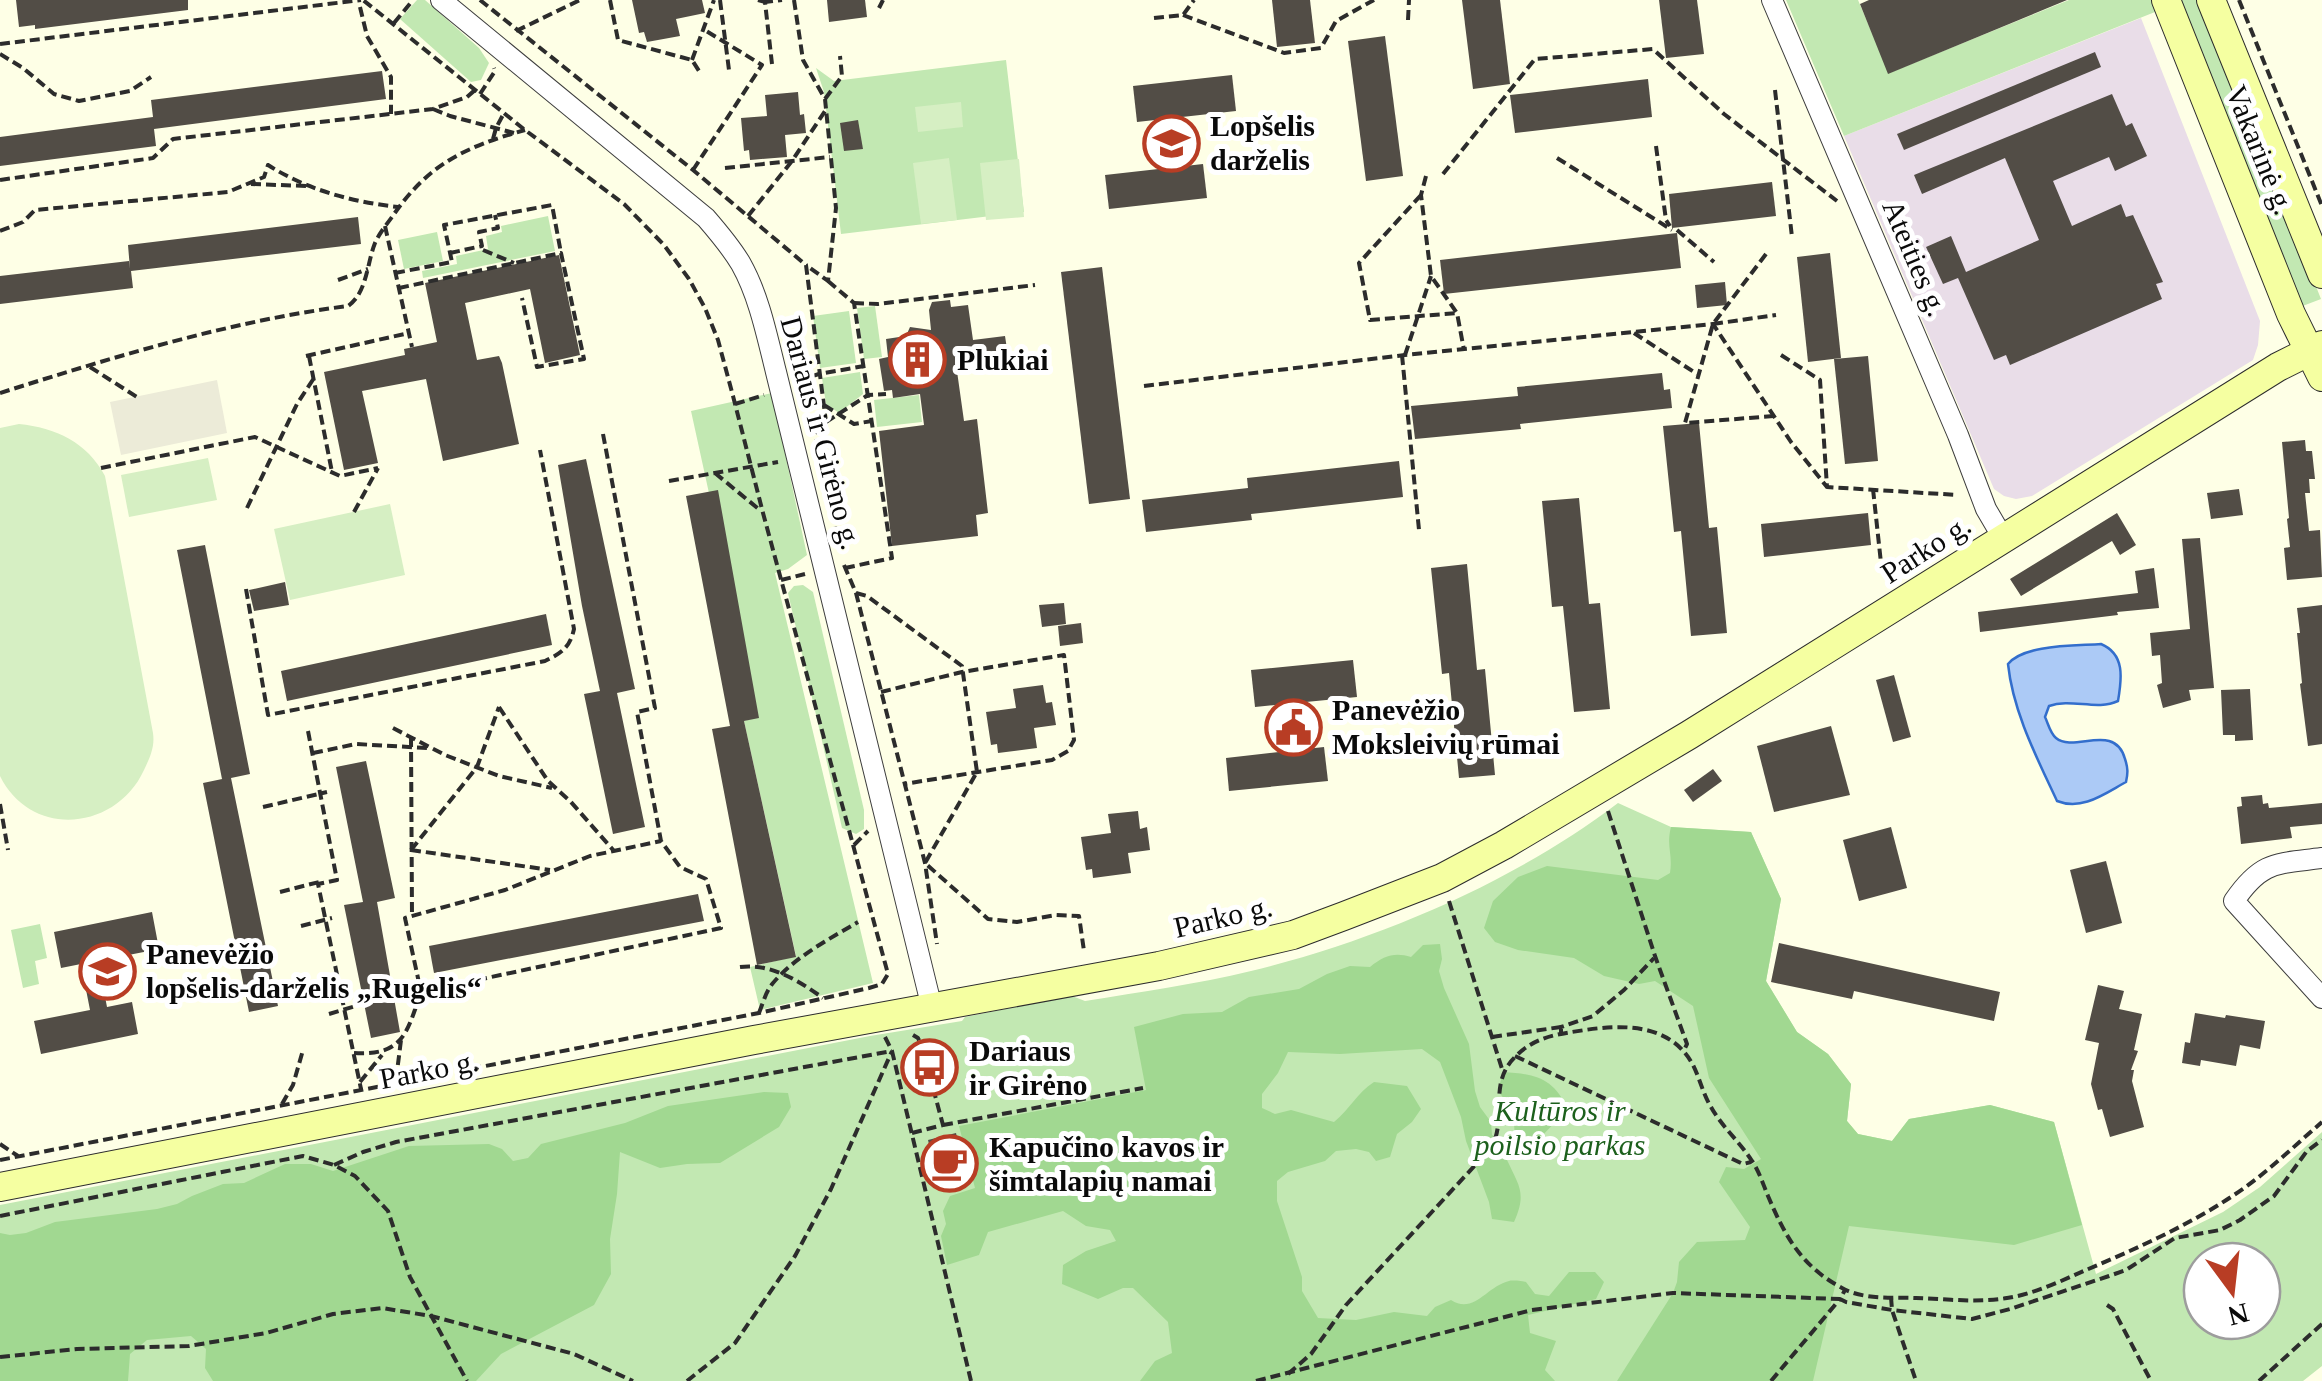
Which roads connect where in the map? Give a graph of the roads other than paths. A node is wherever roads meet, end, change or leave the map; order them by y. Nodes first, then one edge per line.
1 (441, 0) edge
2 (1772, 0) edge
3 (2166, 0) edge
4 (2211, 0) edge
5 (2322, 274) edge
6 (2315, 348) edge
7 (2322, 377) edge
8 (2003, 538) junction
9 (2322, 858) edge
10 (2322, 998) edge
11 (932, 1008) junction
12 (0, 1187) edge

1 - 11 street, Dariaus ir Girėno g.
2 - 8 street, Ateities g.
3 - 6 main road, Vakarinė g.
4 - 5 main road, Vakarinė g.
6 - 7 main road, Vakarinė g.
6 - 8 main road, Parko g.
8 - 11 main road, Parko g.
9 - 10 street
11 - 12 main road, Parko g.

